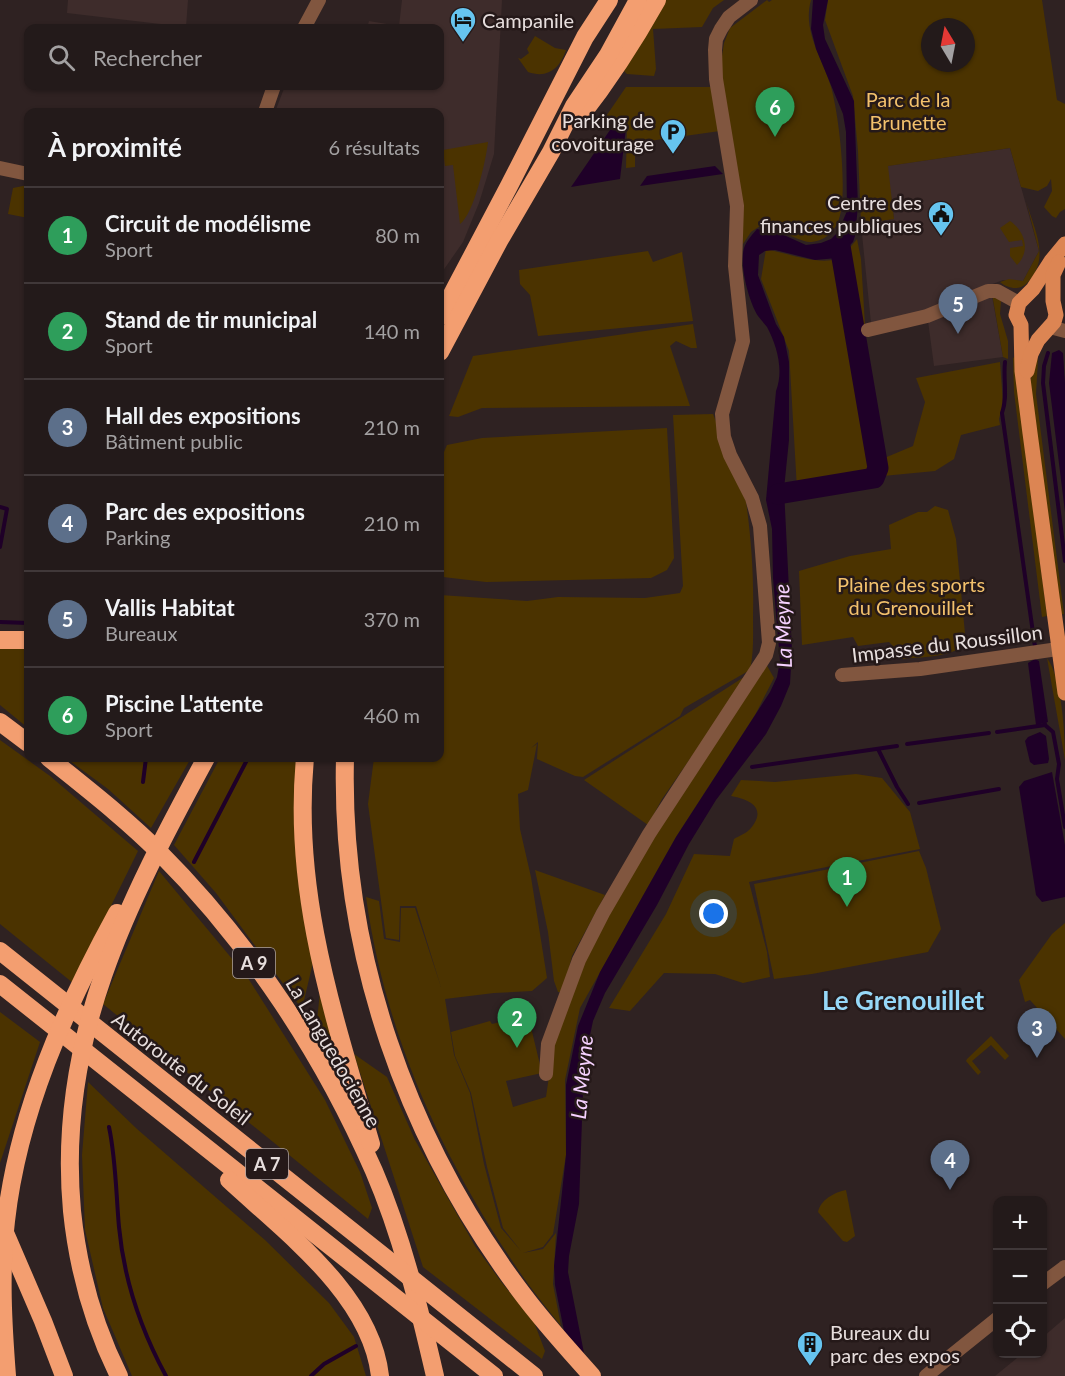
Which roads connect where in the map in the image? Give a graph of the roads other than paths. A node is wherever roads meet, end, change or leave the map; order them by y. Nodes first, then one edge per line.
1 (319, 0) edge
2 (597, 0) edge
3 (607, 0) edge
4 (617, 0) edge
5 (626, 0) edge
6 (638, 0) edge
7 (646, 0) edge
8 (657, 0) edge
9 (751, 0) edge
10 (306, 24) edge
11 (585, 37) junction
12 (273, 90) edge
13 (574, 106) junction
14 (266, 108) edge
15 (551, 152) junction
16 (0, 168) edge
17 (24, 173) edge
18 (1063, 247) edge
19 (1023, 300) junction
20 (1058, 310) edge
21 (447, 320) edge
22 (1021, 325) junction
23 (868, 330) dead end
24 (1053, 330) edge
25 (1024, 388) junction
26 (0, 640) edge
27 (24, 640) edge
28 (1061, 648) edge
29 (842, 675) dead end
30 (1065, 693) edge
31 (0, 722) edge
32 (24, 740) edge
33 (53, 762) edge
34 (196, 762) edge
35 (204, 762) edge
36 (305, 762) edge
37 (345, 762) edge
38 (166, 824) junction
39 (0, 951) edge
40 (92, 980) junction
41 (0, 984) edge
42 (546, 1074) dead end
43 (70, 1092) junction
44 (138, 1094) junction
45 (391, 1219) junction
46 (0, 1222) edge
47 (1065, 1267) edge
48 (1047, 1280) edge
49 (993, 1322) edge
50 (8, 1376) edge
51 (64, 1376) edge
52 (111, 1376) edge
53 (119, 1376) edge
54 (380, 1376) edge
55 (435, 1376) edge
56 (494, 1376) edge
57 (534, 1376) edge
58 (592, 1376) edge
59 (926, 1376) edge

1 - 10 street
2 - 11 highway
3 - 11 highway
4 - 13 highway
5 - 13 highway
6 - 13 highway
7 - 13 highway
8 - 15 highway
9 - 42 street
11 - 21 highway
12 - 14 street
13 - 15 highway
15 - 21 highway
16 - 17 street
18 - 19 main road
18 - 20 main road
19 - 20 main road
19 - 22 main road
19 - 23 street
20 - 24 main road
22 - 24 main road
22 - 25 main road
24 - 25 main road
25 - 28 main road
26 - 27 highway
28 - 29 street, Impasse du Roussillon
28 - 30 main road
31 - 32 highway
33 - 45 highway, La Languedocienne / A 9
34 - 38 highway
35 - 38 highway
36 - 45 highway
37 - 58 highway
38 - 40 highway
39 - 57 highway, Autoroute du Soleil / A 7
40 - 43 highway
40 - 50 highway
41 - 44 highway, A 7
43 - 52 highway
43 - 53 highway
44 - 54 highway
44 - 56 highway, A 7
45 - 55 highway, La Languedocienne / A 9
46 - 51 highway
47 - 48 street
49 - 59 street

